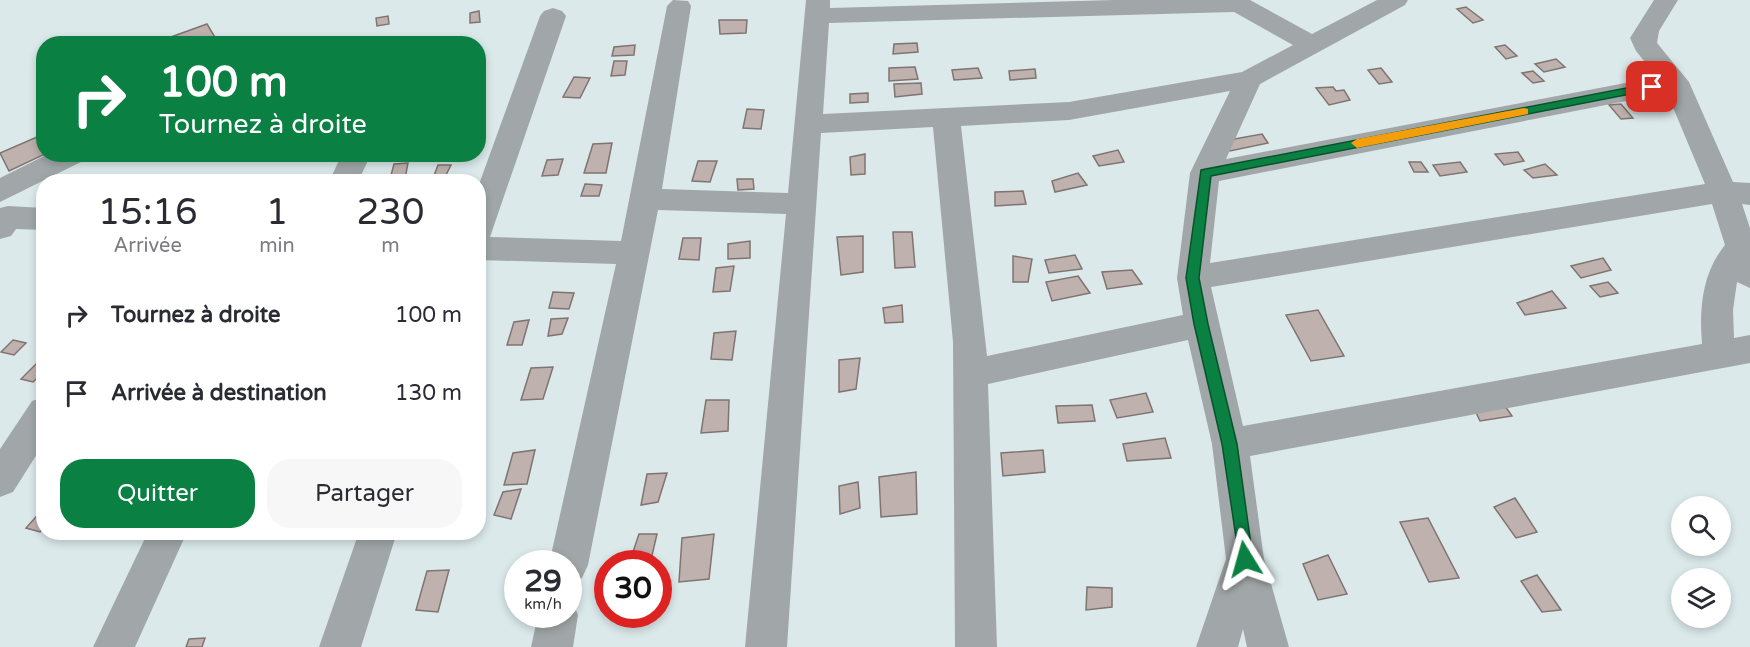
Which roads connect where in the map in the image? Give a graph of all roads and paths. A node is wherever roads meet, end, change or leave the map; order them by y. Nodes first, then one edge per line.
1 (1396, 0) edge
2 (1666, 0) edge
3 (680, 6) dead end
4 (818, 8) edge
5 (553, 16) dead end
6 (1312, 45) junction
7 (1249, 79) junction
8 (1676, 82) junction
9 (946, 118) junction
10 (808, 124) junction
11 (1726, 135) dead end
12 (57, 162) edge
13 (1205, 173) junction
14 (1750, 179) edge
15 (0, 191) edge
16 (1736, 193) edge
17 (645, 199) junction
18 (801, 204) junction
19 (486, 208) edge
20 (36, 219) edge
21 (0, 228) edge
22 (486, 248) edge
23 (633, 253) junction
24 (1745, 261) edge
25 (1193, 278) junction
26 (1201, 324) junction
27 (1733, 345) edge
28 (970, 374) junction
29 (36, 424) edge
30 (1230, 444) junction
31 (0, 480) edge
32 (164, 540) edge
33 (375, 540) edge
34 (571, 550) edge
35 (1245, 559) junction
36 (556, 628) edge
37 (114, 647) edge
38 (340, 647) edge
39 (552, 647) edge
40 (766, 647) edge
41 (976, 647) edge
42 (1217, 647) edge
43 (1268, 647) edge

1 - 6 street
2 - 8 street
3 - 17 street
4 - 6 street
4 - 10 street
5 - 19 street
6 - 7 street
7 - 9 street
7 - 13 street
8 - 13 street
8 - 16 street
9 - 10 street
9 - 28 street
10 - 18 street
11 - 16 street
12 - 15 street
13 - 25 street
14 - 16 street
16 - 24 street
16 - 25 street
17 - 18 street
17 - 23 street
18 - 40 street
20 - 21 street
22 - 23 street
23 - 34 street
24 - 27 street
25 - 26 street
26 - 28 street
26 - 30 street
27 - 30 street
28 - 41 street
29 - 31 street
30 - 35 street
32 - 37 street
33 - 38 street
35 - 42 street
35 - 43 street
36 - 39 street

